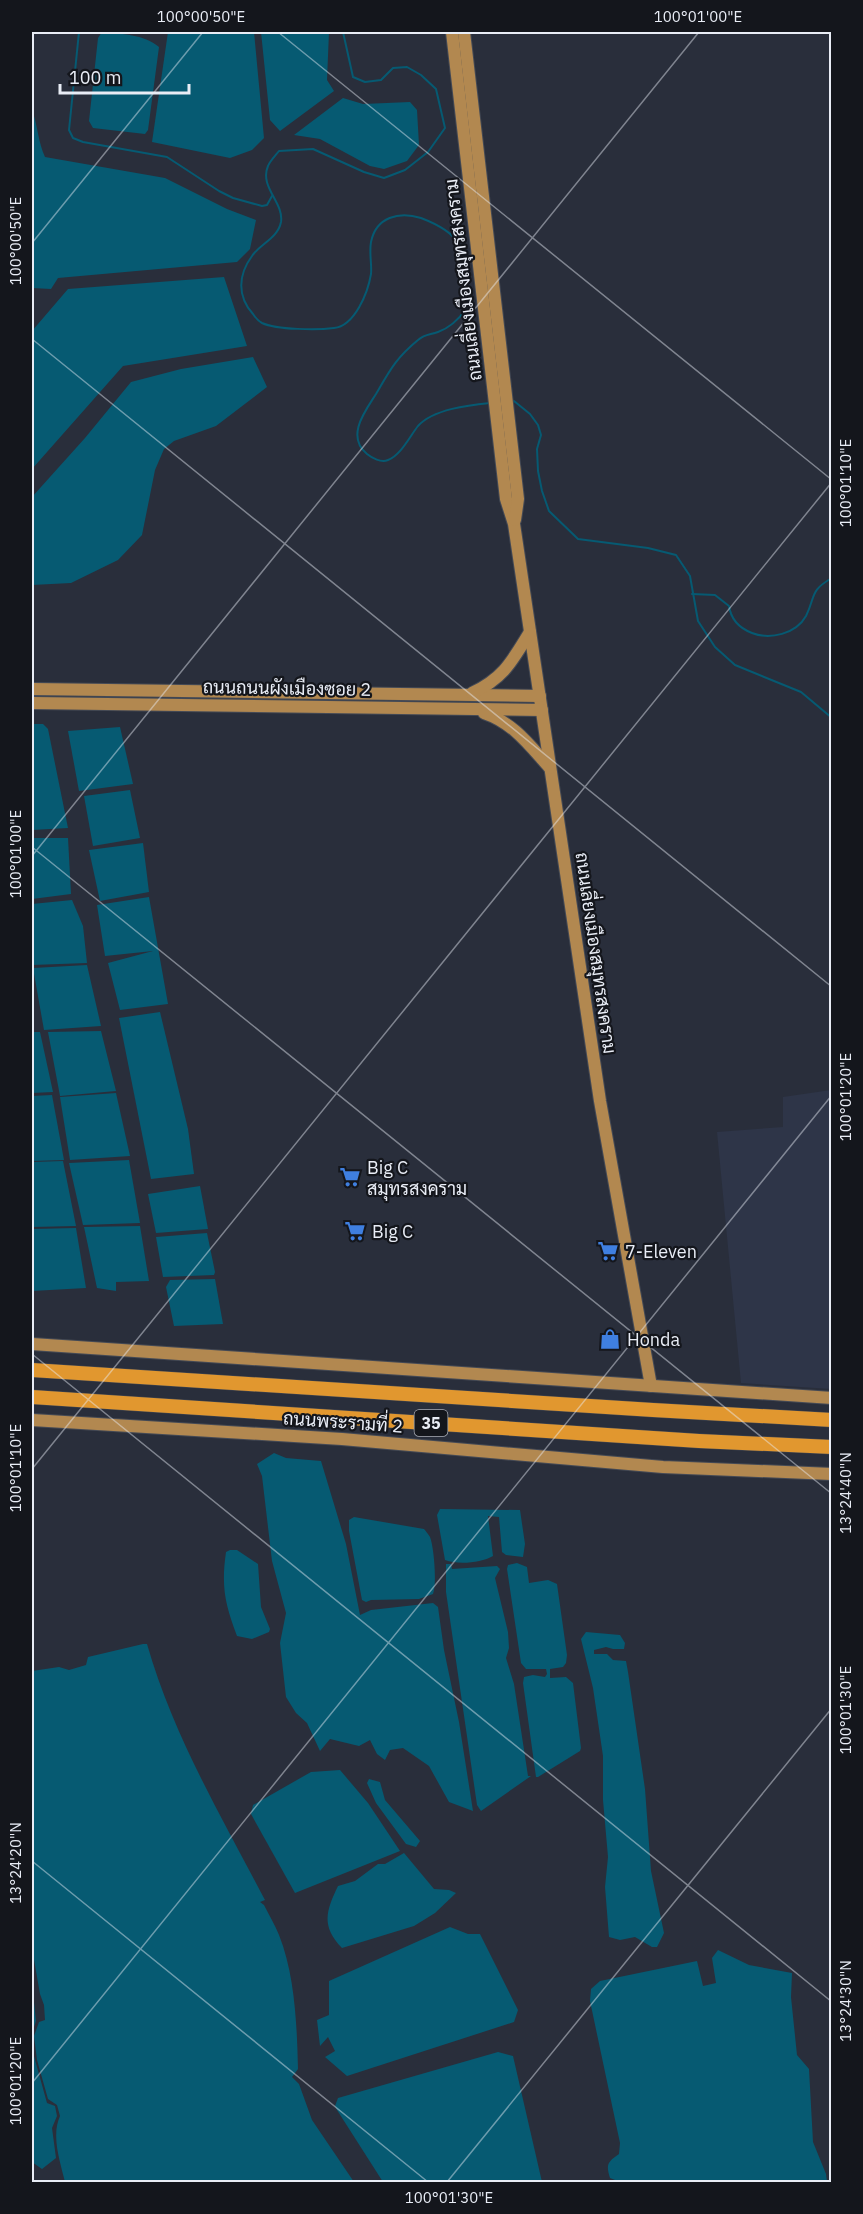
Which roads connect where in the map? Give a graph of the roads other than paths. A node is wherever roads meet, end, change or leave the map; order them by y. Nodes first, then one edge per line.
1 (452, 32) edge
2 (464, 32) edge
3 (500, 386) junction
4 (530, 632) junction
5 (32, 689) edge
6 (438, 695) junction
7 (468, 695) junction
8 (540, 696) junction
9 (32, 703) edge
10 (438, 709) junction
11 (472, 709) junction
12 (542, 710) junction
13 (550, 768) junction
14 (32, 1344) edge
15 (32, 1370) edge
16 (651, 1386) junction
17 (32, 1397) edge
18 (831, 1398) edge
19 (32, 1420) edge
20 (831, 1420) edge
21 (831, 1447) edge
22 (831, 1474) edge

1 - 3 main road, ถนนเลี่ยงเมืองสมุทรสงคราม
2 - 3 main road, ถนนเลี่ยงเมืองสมุทรสงคราม
3 - 4 main road, ถนนเลี่ยงเมืองสมุทรสงคราม
4 - 7 main road
4 - 8 main road, ถนนเลี่ยงเมืองสมุทรสงคราม
5 - 6 main road, ถนนถนนผังเมืองซอย 2
6 - 7 main road, ถนนถนนผังเมืองซอย 2
6 - 10 main road
7 - 8 main road, ถนนถนนผังเมืองซอย 2
8 - 12 main road, ถนนเลี่ยงเมืองสมุทรสงคราม
9 - 10 main road, ถนนถนนผังเมืองซอย 2
10 - 11 main road, ถนนถนนผังเมืองซอย 2
11 - 12 main road, ถนนถนนผังเมืองซอย 2
11 - 13 main road
12 - 13 main road, ถนนเลี่ยงเมืองสมุทรสงคราม
13 - 16 main road, ถนนเลี่ยงเมืองสมุทรสงคราม
14 - 16 main road
15 - 20 highway, ถนนพระรามที่ 2 / 35
16 - 18 main road
17 - 21 highway, ถนนพระรามที่ 2 / 35
19 - 22 main road, ถนนพระรามที่ 2 / 35

